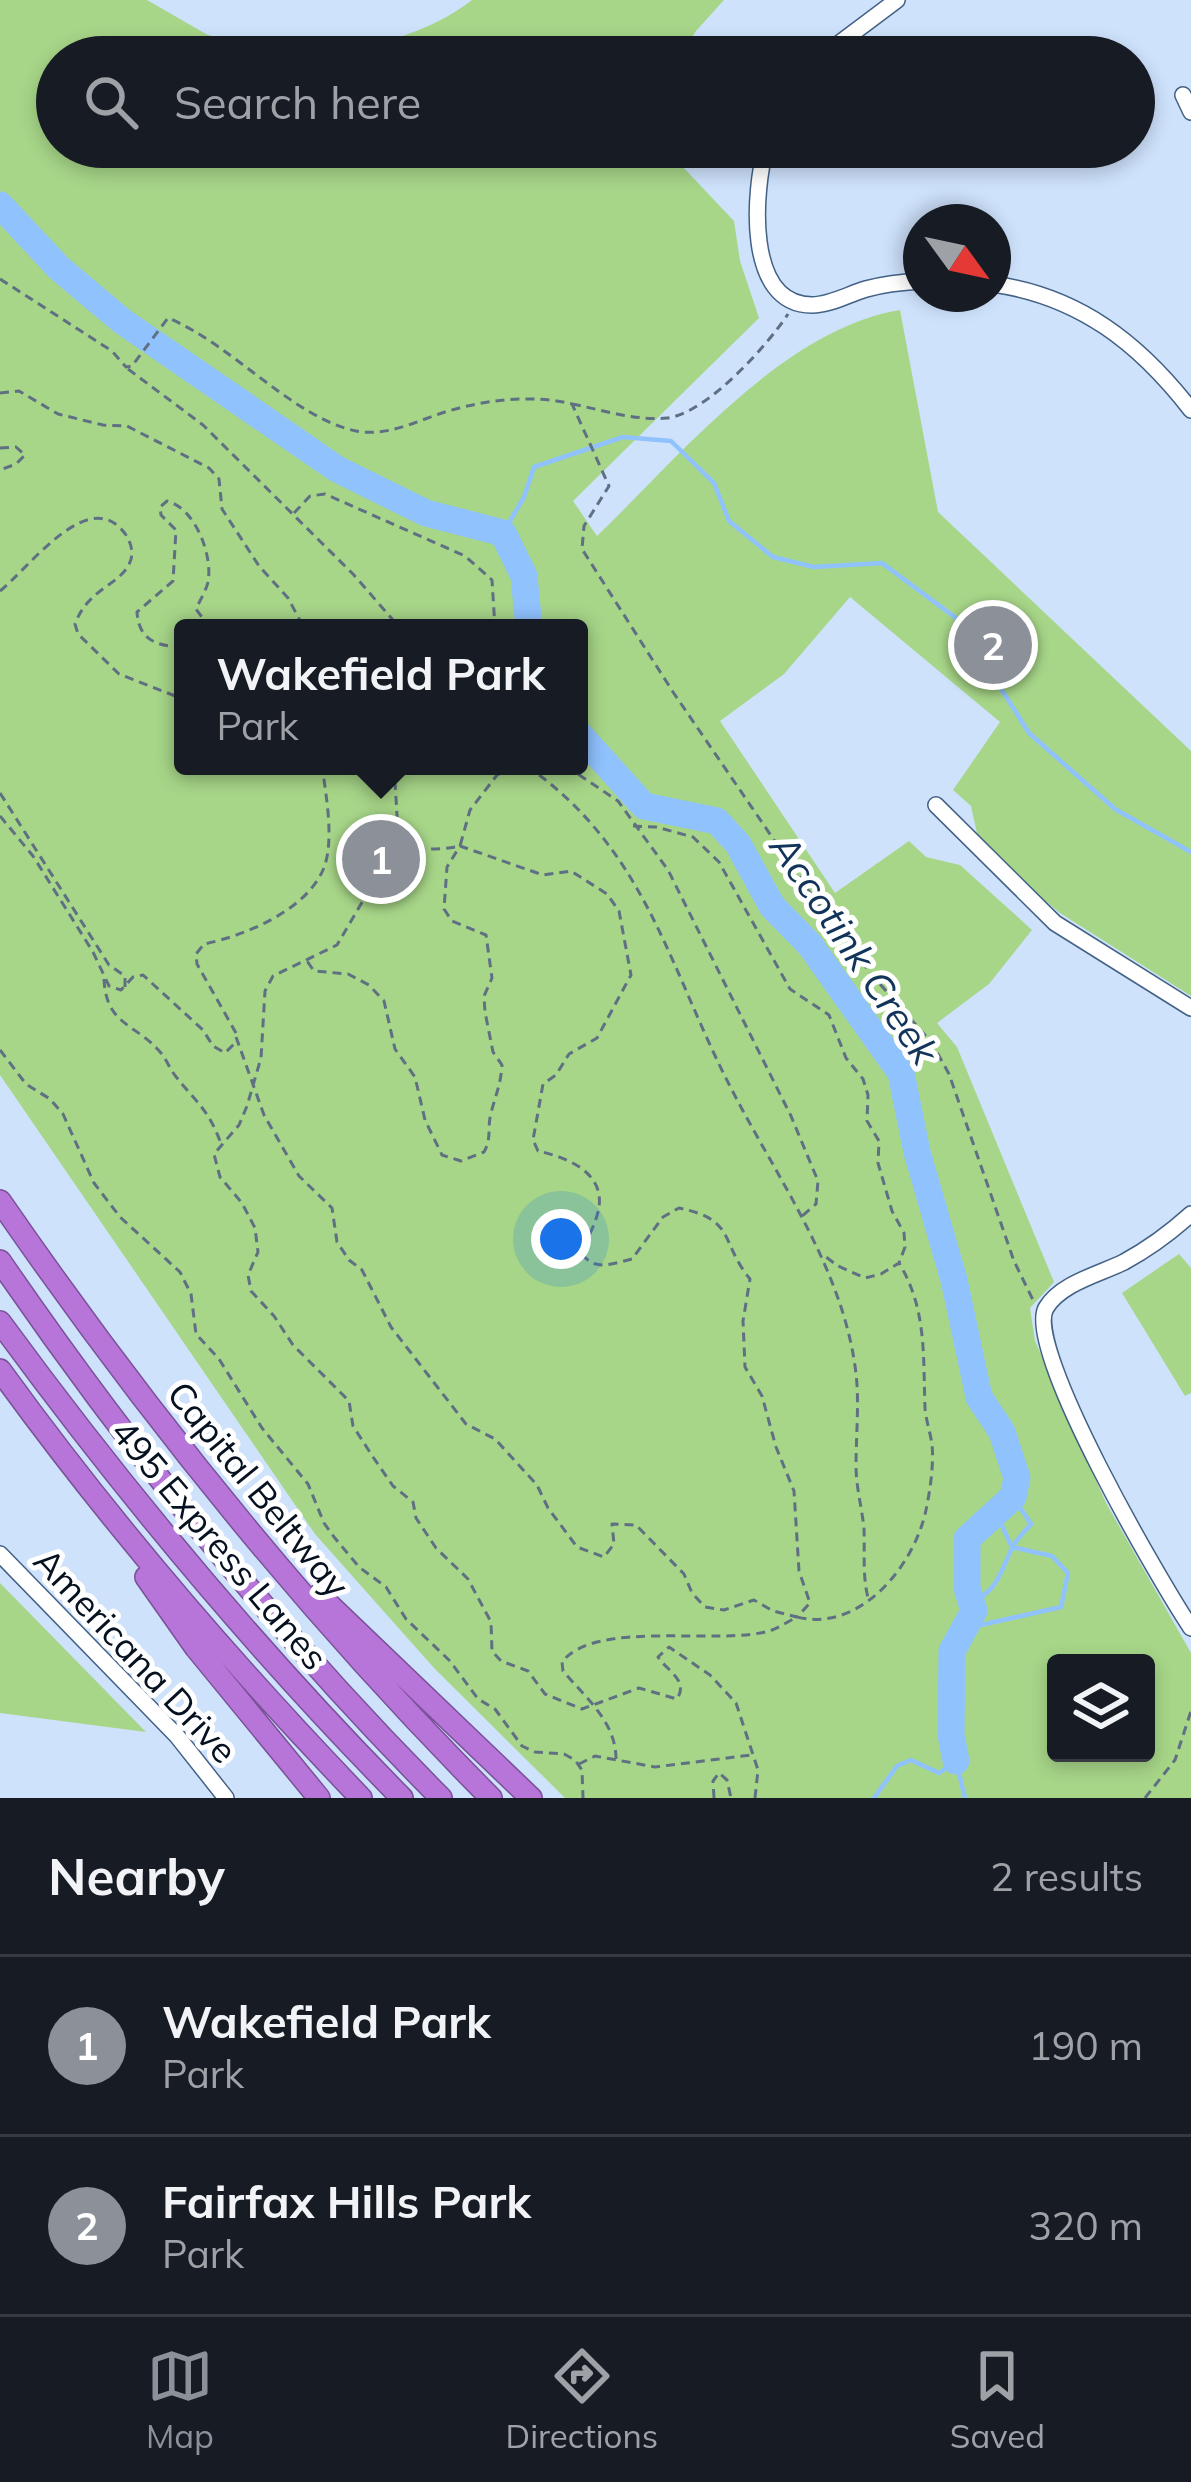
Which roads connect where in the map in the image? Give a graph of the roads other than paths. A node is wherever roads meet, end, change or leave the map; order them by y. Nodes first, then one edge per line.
1 (896, 0) edge
2 (849, 36) edge
3 (1183, 95) dead end
4 (1191, 112) edge
5 (761, 168) edge
6 (903, 284) edge
7 (1011, 288) edge
8 (1191, 410) edge
9 (936, 805) dead end
10 (1191, 1008) edge
11 (0, 1202) edge
12 (1191, 1214) edge
13 (0, 1261) edge
14 (0, 1322) edge
15 (0, 1370) edge
16 (35, 1419) junction
17 (220, 1498) junction
18 (0, 1554) edge
19 (1191, 1628) edge
20 (223, 1792) edge
21 (202, 1798) edge
22 (319, 1798) edge
23 (361, 1798) edge
24 (402, 1798) edge
25 (441, 1798) edge
26 (491, 1798) edge
27 (531, 1798) edge

1 - 2 street
3 - 4 street
5 - 6 street
7 - 8 street
9 - 10 street
11 - 17 highway, Capital Beltway
12 - 19 street
13 - 25 highway, 495 Express Lanes
14 - 24 highway, 495 Express Lanes
15 - 16 highway
16 - 22 highway
16 - 23 highway
17 - 26 highway, Capital Beltway
17 - 27 highway
18 - 20 street, Americana Drive
20 - 21 street

